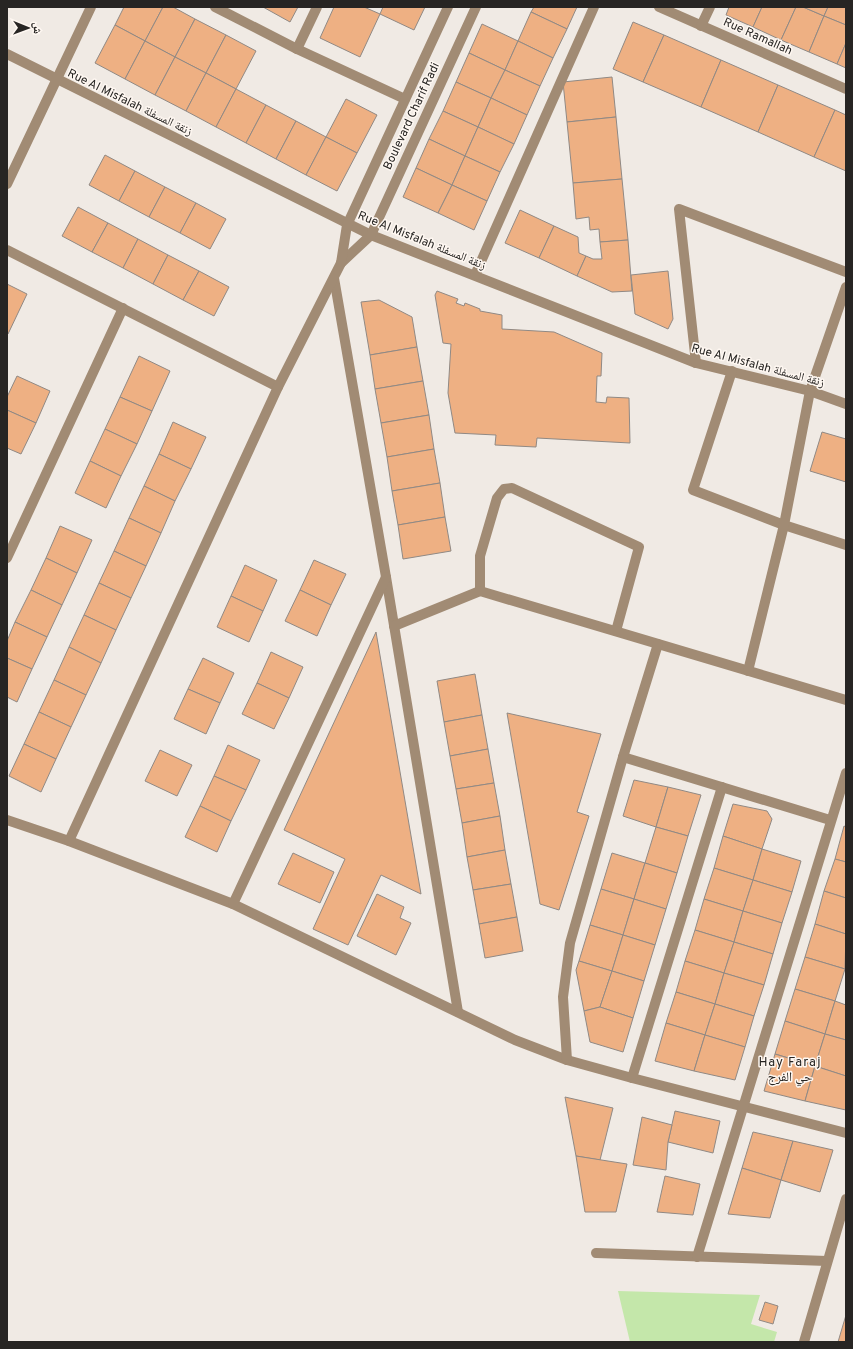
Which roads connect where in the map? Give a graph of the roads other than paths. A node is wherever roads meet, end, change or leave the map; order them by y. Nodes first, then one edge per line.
1 (91, 7) edge
2 (215, 7) edge
3 (317, 7) edge
4 (448, 7) edge
5 (476, 7) edge
6 (594, 7) edge
7 (659, 7) edge
8 (710, 7) edge
9 (701, 26) junction
10 (297, 49) junction
11 (7, 54) edge
12 (57, 80) junction
13 (846, 89) edge
14 (404, 99) junction
15 (7, 184) edge
16 (347, 224) junction
17 (371, 235) junction
18 (7, 250) edge
19 (341, 263) junction
20 (846, 272) edge
21 (475, 275) junction
22 (334, 278) junction
23 (846, 287) edge
24 (123, 308) junction
25 (696, 363) junction
26 (732, 371) junction
27 (278, 387) junction
28 (810, 391) junction
29 (846, 404) edge
30 (784, 525) junction
31 (846, 545) edge
32 (7, 558) edge
33 (386, 577) junction
34 (480, 591) junction
35 (394, 626) junction
36 (616, 631) junction
37 (658, 644) junction
38 (748, 671) junction
39 (846, 700) edge
40 (623, 757) junction
41 (846, 773) edge
42 (722, 787) junction
43 (7, 820) edge
44 (830, 820) junction
45 (68, 841) junction
46 (233, 904) junction
47 (458, 1012) junction
48 (567, 1060) junction
49 (632, 1078) junction
50 (742, 1107) junction
51 (846, 1133) edge
52 (846, 1199) edge
53 (596, 1253) dead end
54 (697, 1256) junction
55 (827, 1260) junction
56 (804, 1342) edge

1 - 12 street
2 - 10 street
3 - 10 street
4 - 14 street, Boulevard Charif Radi
5 - 17 street, Boulevard Charif Radi
6 - 21 street
7 - 9 street, Rue Ramallah
8 - 9 street
9 - 13 street, Rue Ramallah
10 - 14 street
11 - 12 street, Rue Al Misfalah زنقة المسفلة
12 - 15 street
12 - 16 street, Rue Al Misfalah زنقة المسفلة
14 - 16 street, Boulevard Charif Radi
16 - 17 street, Rue Al Misfalah زنقة المسفلة
16 - 19 street, Boulevard Charif Radi
17 - 19 street
17 - 21 street, Rue Al Misfalah زنقة المسفلة
18 - 24 street
19 - 22 street
20 - 25 street
21 - 25 street, Rue Al Misfalah زنقة المسفلة
22 - 27 street
22 - 33 street
23 - 28 street
24 - 27 street
24 - 32 street
25 - 26 street, Rue Al Misfalah زنقة المسفلة
26 - 28 street, Rue Al Misfalah زنقة المسفلة
26 - 30 street
27 - 45 street
28 - 29 street, Rue Al Misfalah زنقة المسفلة
28 - 30 street
30 - 31 street
30 - 38 street
33 - 35 street
33 - 46 street
34 - 35 street
34 - 36 street
34 - 36 street
35 - 47 street
36 - 37 street
37 - 38 street
37 - 40 street
38 - 39 street
40 - 42 street
40 - 48 street
41 - 44 street
42 - 44 street
42 - 49 street
43 - 45 street
44 - 50 street
45 - 46 street
46 - 47 street
47 - 48 street
48 - 49 street
49 - 50 street
50 - 51 street
50 - 54 street
52 - 55 street
53 - 54 street
54 - 55 street
55 - 56 street

